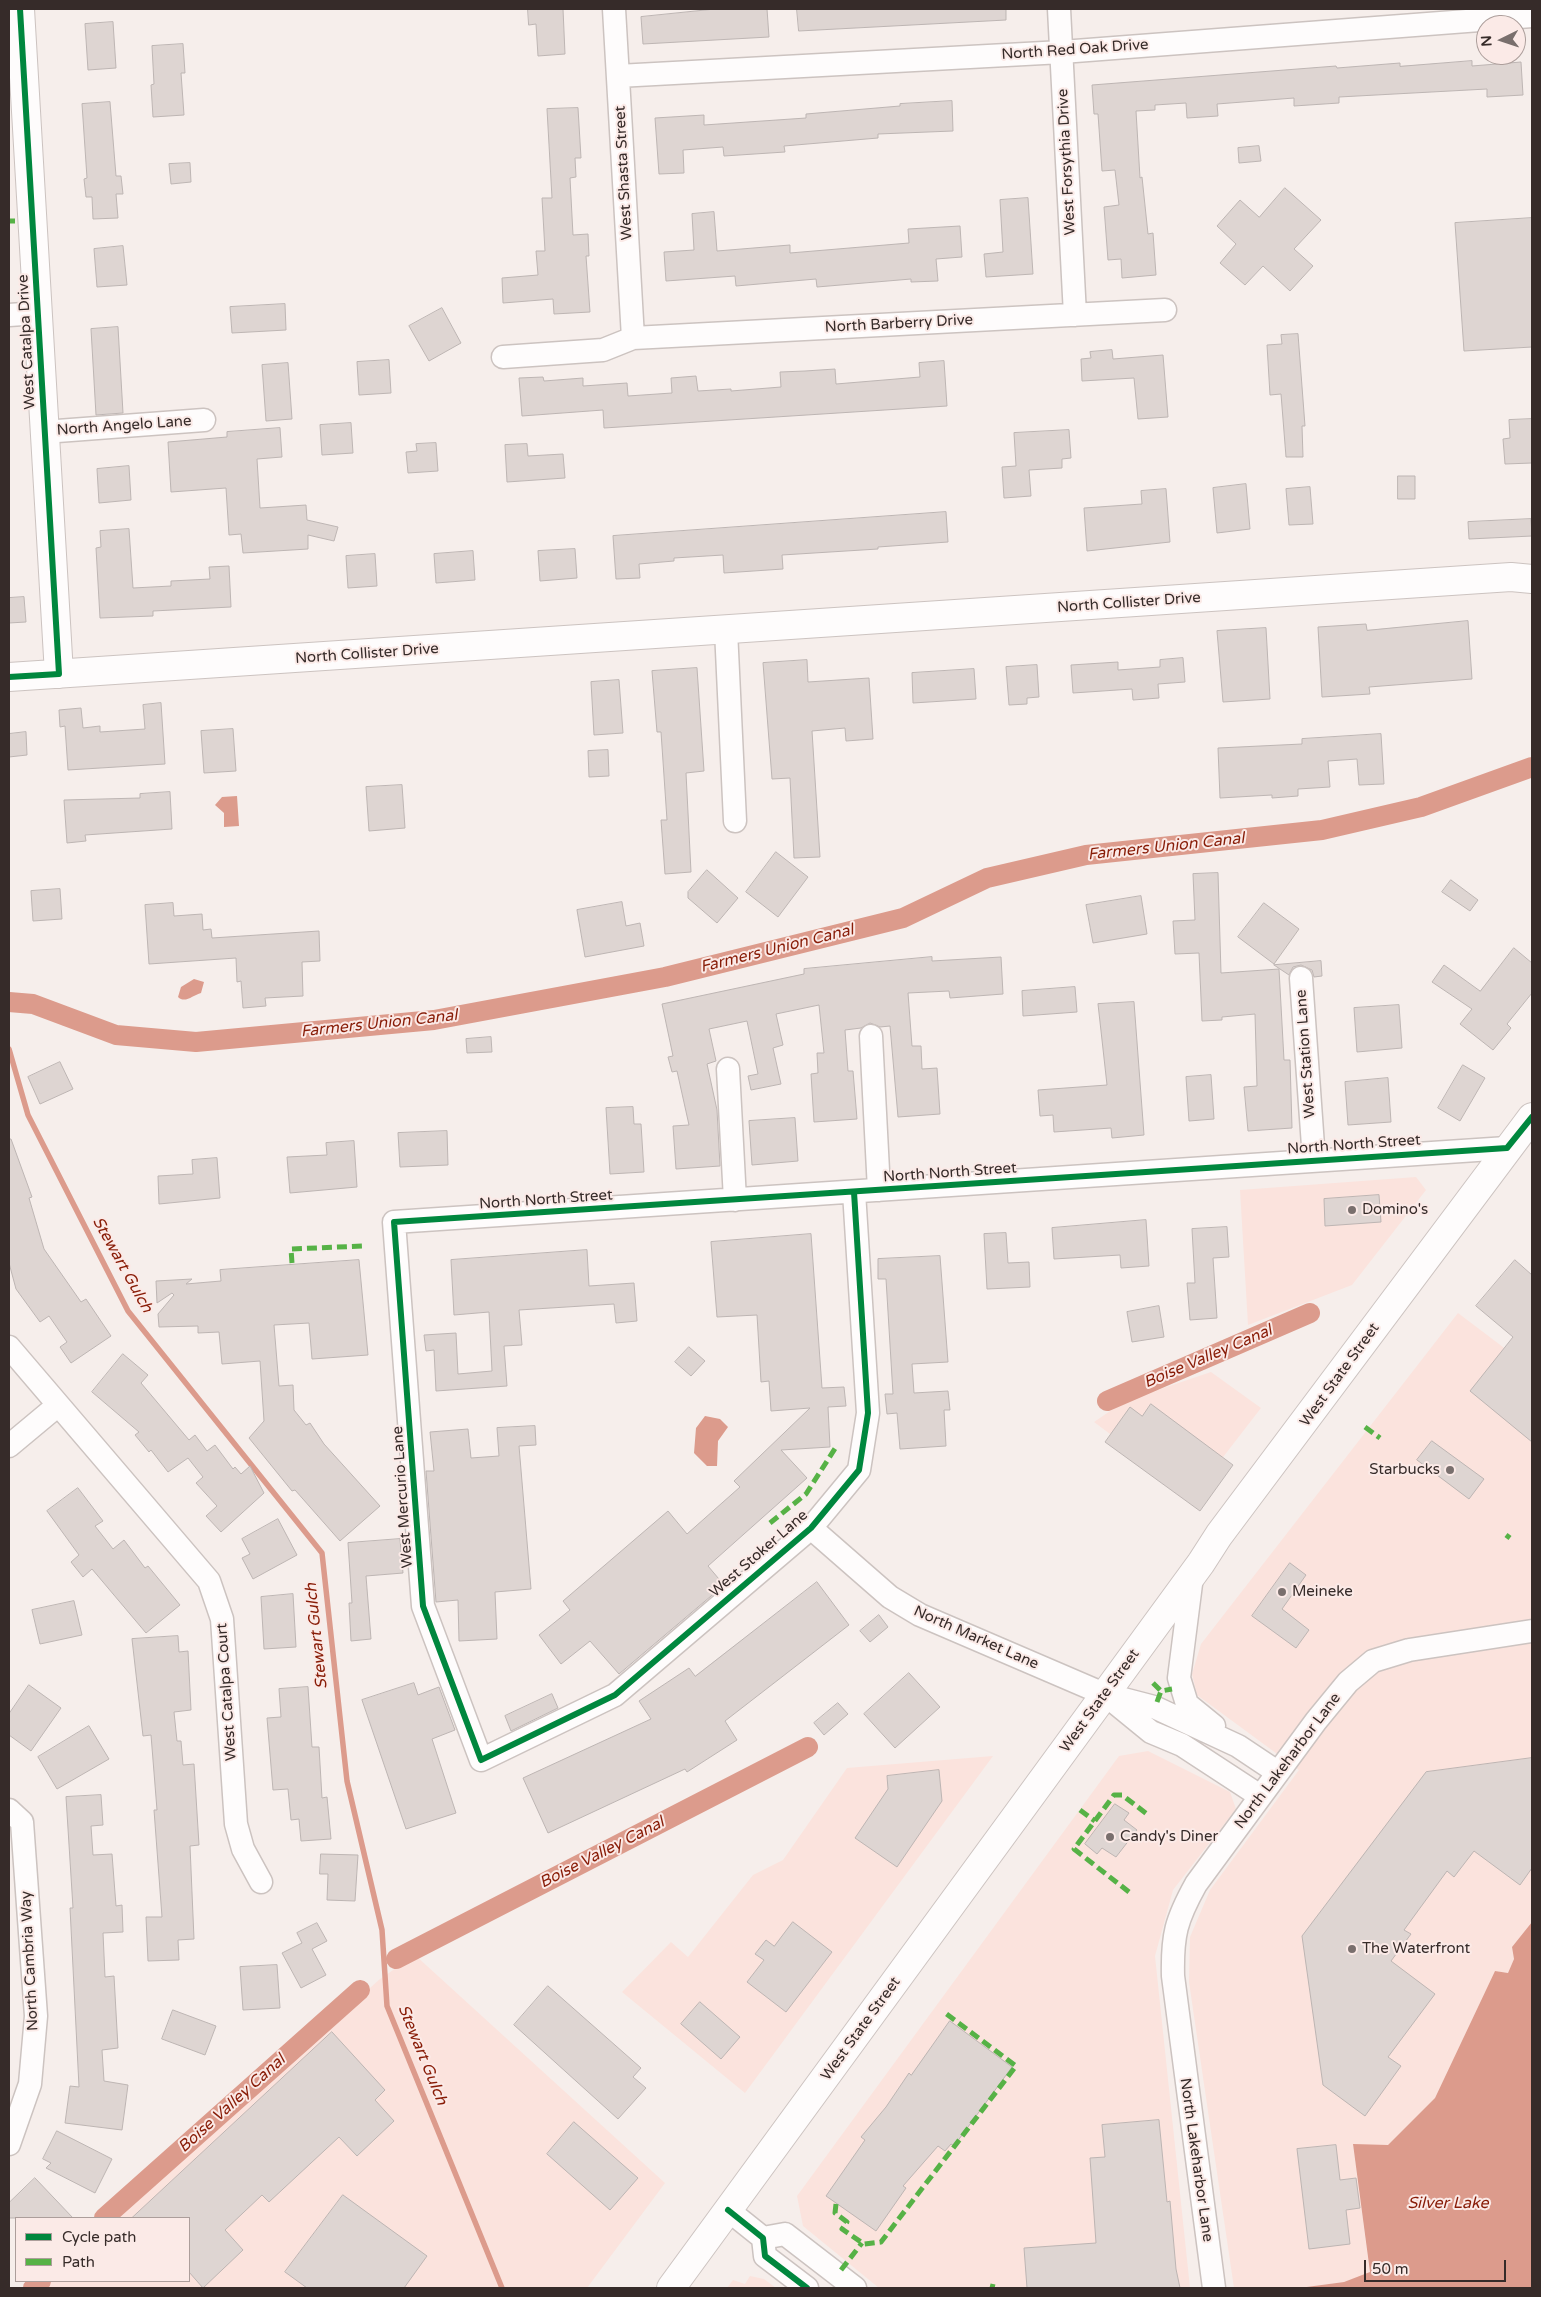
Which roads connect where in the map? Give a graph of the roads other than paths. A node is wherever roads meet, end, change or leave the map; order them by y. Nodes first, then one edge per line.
1 (20, 9) edge
2 (614, 9) edge
3 (1059, 9) edge
4 (1532, 16) edge
5 (1062, 52) junction
6 (618, 76) junction
7 (1165, 310) dead end
8 (38, 313) junction
9 (9, 315) edge
10 (1075, 315) junction
11 (633, 338) junction
12 (503, 357) dead end
13 (204, 420) dead end
14 (44, 432) junction
15 (1532, 579) edge
16 (726, 630) junction
17 (59, 674) junction
18 (9, 677) edge
19 (735, 822) dead end
20 (1301, 978) dead end
21 (870, 1036) dead end
22 (728, 1068) dead end
23 (1532, 1117) edge
24 (1507, 1148) junction
25 (1314, 1160) junction
26 (879, 1190) junction
27 (854, 1192) junction
28 (735, 1200) junction
29 (394, 1222) joint
30 (9, 1347) edge
31 (58, 1406) junction
32 (9, 1446) edge
33 (811, 1528) junction
34 (1192, 1576) junction
35 (1532, 1630) edge
36 (1104, 1694) junction
37 (1238, 1746) junction
38 (481, 1760) joint
39 (1277, 1772) junction
40 (1260, 1796) junction
41 (9, 1810) edge
42 (261, 1882) dead end
43 (9, 2144) edge
44 (728, 2210) junction
45 (763, 2238) junction
46 (671, 2288) edge
47 (806, 2288) edge
48 (855, 2288) edge
49 (1214, 2288) edge

1 - 8 street, West Catalpa Drive
2 - 6 street, West Shasta Street
3 - 5 street, West Forsythia Drive
4 - 5 street, North Red Oak Drive
5 - 6 street, North Red Oak Drive
5 - 10 street, West Forsythia Drive
6 - 11 street, West Shasta Street
7 - 10 street, North Barberry Drive
8 - 9 street
8 - 14 street, West Catalpa Drive
10 - 11 street, North Barberry Drive
11 - 12 street, North Barberry Drive
13 - 14 street, North Angelo Lane
14 - 17 street, West Catalpa Drive
15 - 16 street, North Collister Drive
16 - 17 street, North Collister Drive
16 - 19 street
17 - 18 street, North Collister Drive
20 - 25 street, West Station Lane
21 - 26 street
22 - 28 street
23 - 24 street, West State Street
24 - 25 street, North North Street
24 - 34 street, West State Street
25 - 26 street, North North Street
26 - 27 street, North North Street
27 - 28 street, North North Street
27 - 33 street, West Stoker Lane
28 - 29 street, North North Street
29 - 38 street, West Mercurio Lane
30 - 31 street
31 - 32 street
31 - 42 street, West Catalpa Court
33 - 36 street, North Market Lane
33 - 38 street, West Stoker Lane
34 - 36 street, West State Street
34 - 37 street
35 - 39 street, North Lakeharbor Lane
36 - 37 street
36 - 40 street
36 - 44 street, West State Street
37 - 39 street
39 - 40 street, North Lakeharbor Lane
40 - 49 street, North Lakeharbor Lane
41 - 43 street, North Cambria Way
44 - 45 street
44 - 46 street, West State Street
45 - 47 street
45 - 48 street

